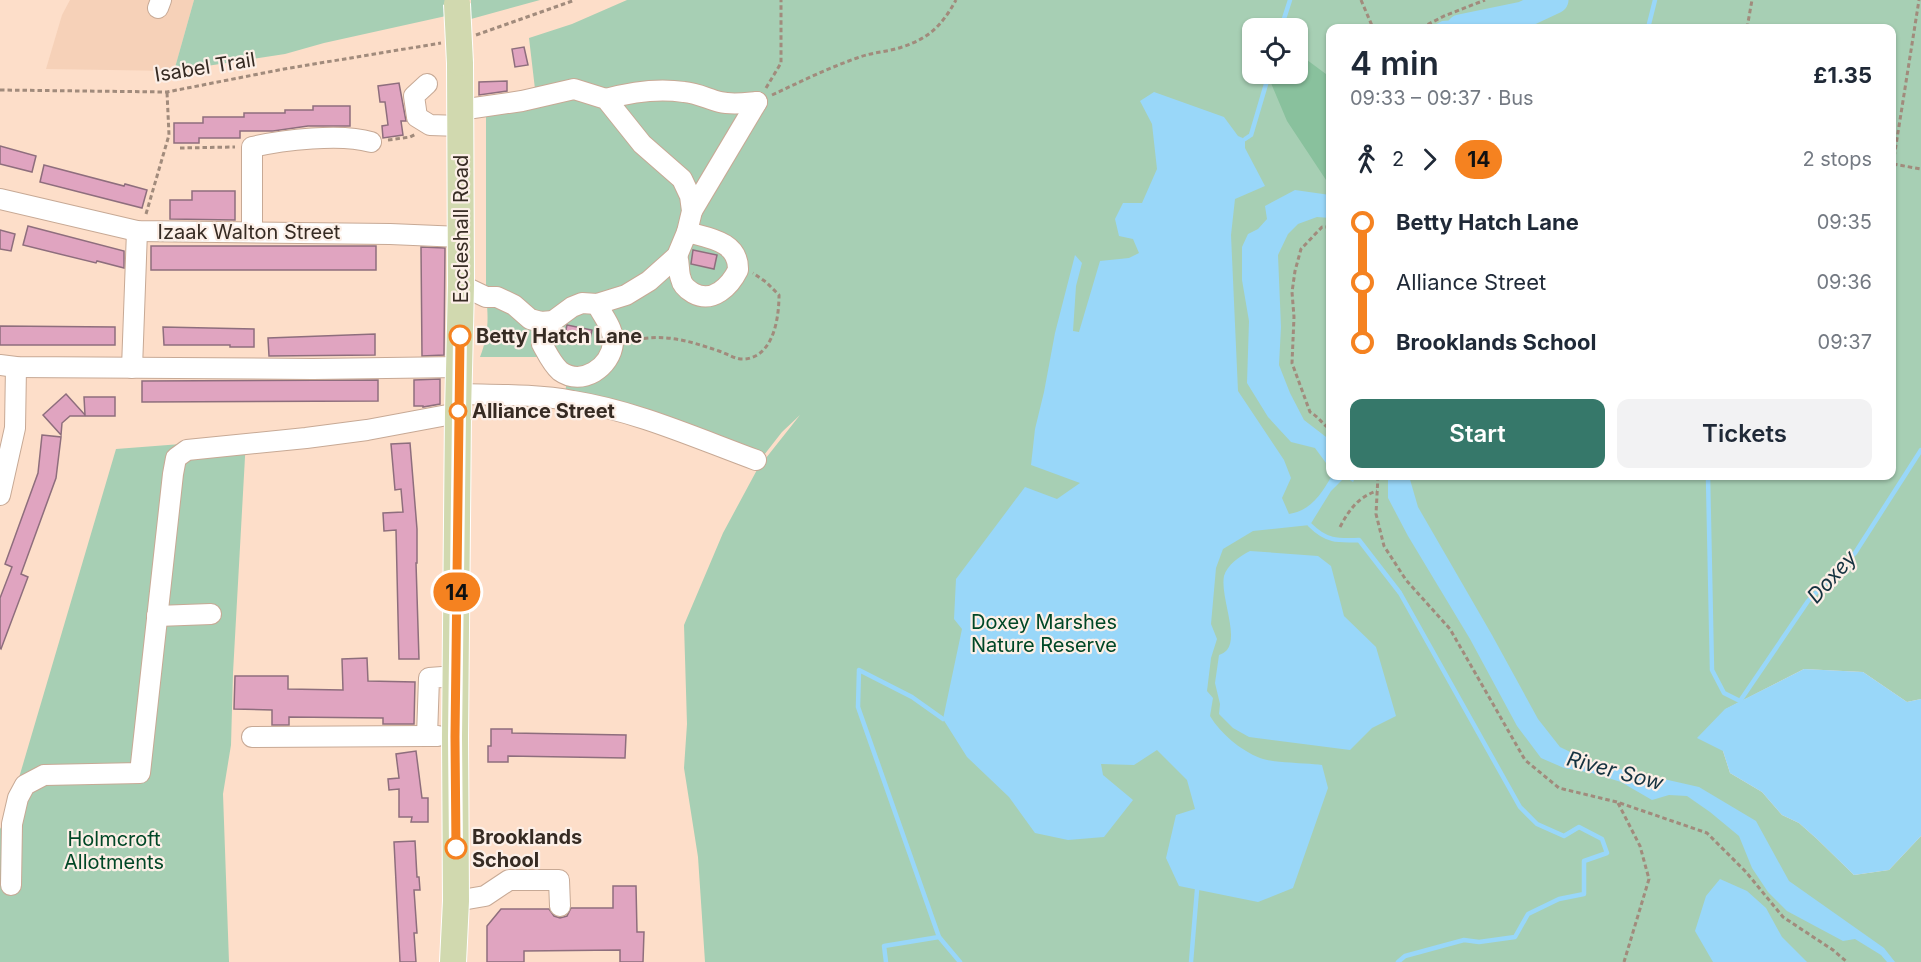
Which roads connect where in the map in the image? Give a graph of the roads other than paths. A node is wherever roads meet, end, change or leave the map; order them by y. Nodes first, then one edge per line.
1 (457, 2) edge
2 (427, 84) dead end
3 (606, 99) junction
4 (460, 118) junction
5 (371, 142) road end
6 (0, 199) edge
7 (692, 211) junction
8 (137, 231) junction
9 (252, 232) junction
10 (687, 232) junction
11 (461, 237) junction
12 (677, 256) junction
13 (461, 285) junction
14 (597, 304) junction
15 (553, 321) junction
16 (8, 366) edge
17 (460, 367) junction
18 (132, 368) junction
19 (459, 404) junction
20 (756, 460) dead end
21 (0, 495) edge
22 (211, 614) dead end
23 (157, 616) junction
24 (456, 676) junction
25 (427, 736) junction
26 (252, 737) dead end
27 (455, 737) junction
28 (11, 885) dead end
29 (456, 901) junction
30 (560, 906) dead end
31 (453, 962) edge

1 - 4 main road, Eccleshall Road, bridge
2 - 4 street
3 - 4 street
3 - 7 street
3 - 7 street
4 - 11 main road, Eccleshall Road
5 - 9 street
6 - 8 street
7 - 10 street
8 - 9 street, Izaak Walton Street
8 - 18 street, Izaak Walton Street
9 - 11 street, Izaak Walton Street
10 - 12 street
10 - 12 street
11 - 13 main road, Eccleshall Road
12 - 14 street
13 - 15 street
13 - 17 main road, Eccleshall Road
14 - 15 street
14 - 15 street
16 - 18 street
16 - 21 street
17 - 18 street
17 - 19 main road, Eccleshall Road
19 - 20 street
19 - 23 street
19 - 24 main road, Eccleshall Road
22 - 23 street
23 - 28 street
24 - 25 street
24 - 27 main road, Eccleshall Road
25 - 26 street
25 - 27 street
27 - 29 main road, Eccleshall Road
29 - 30 street
29 - 31 main road, Eccleshall Road

